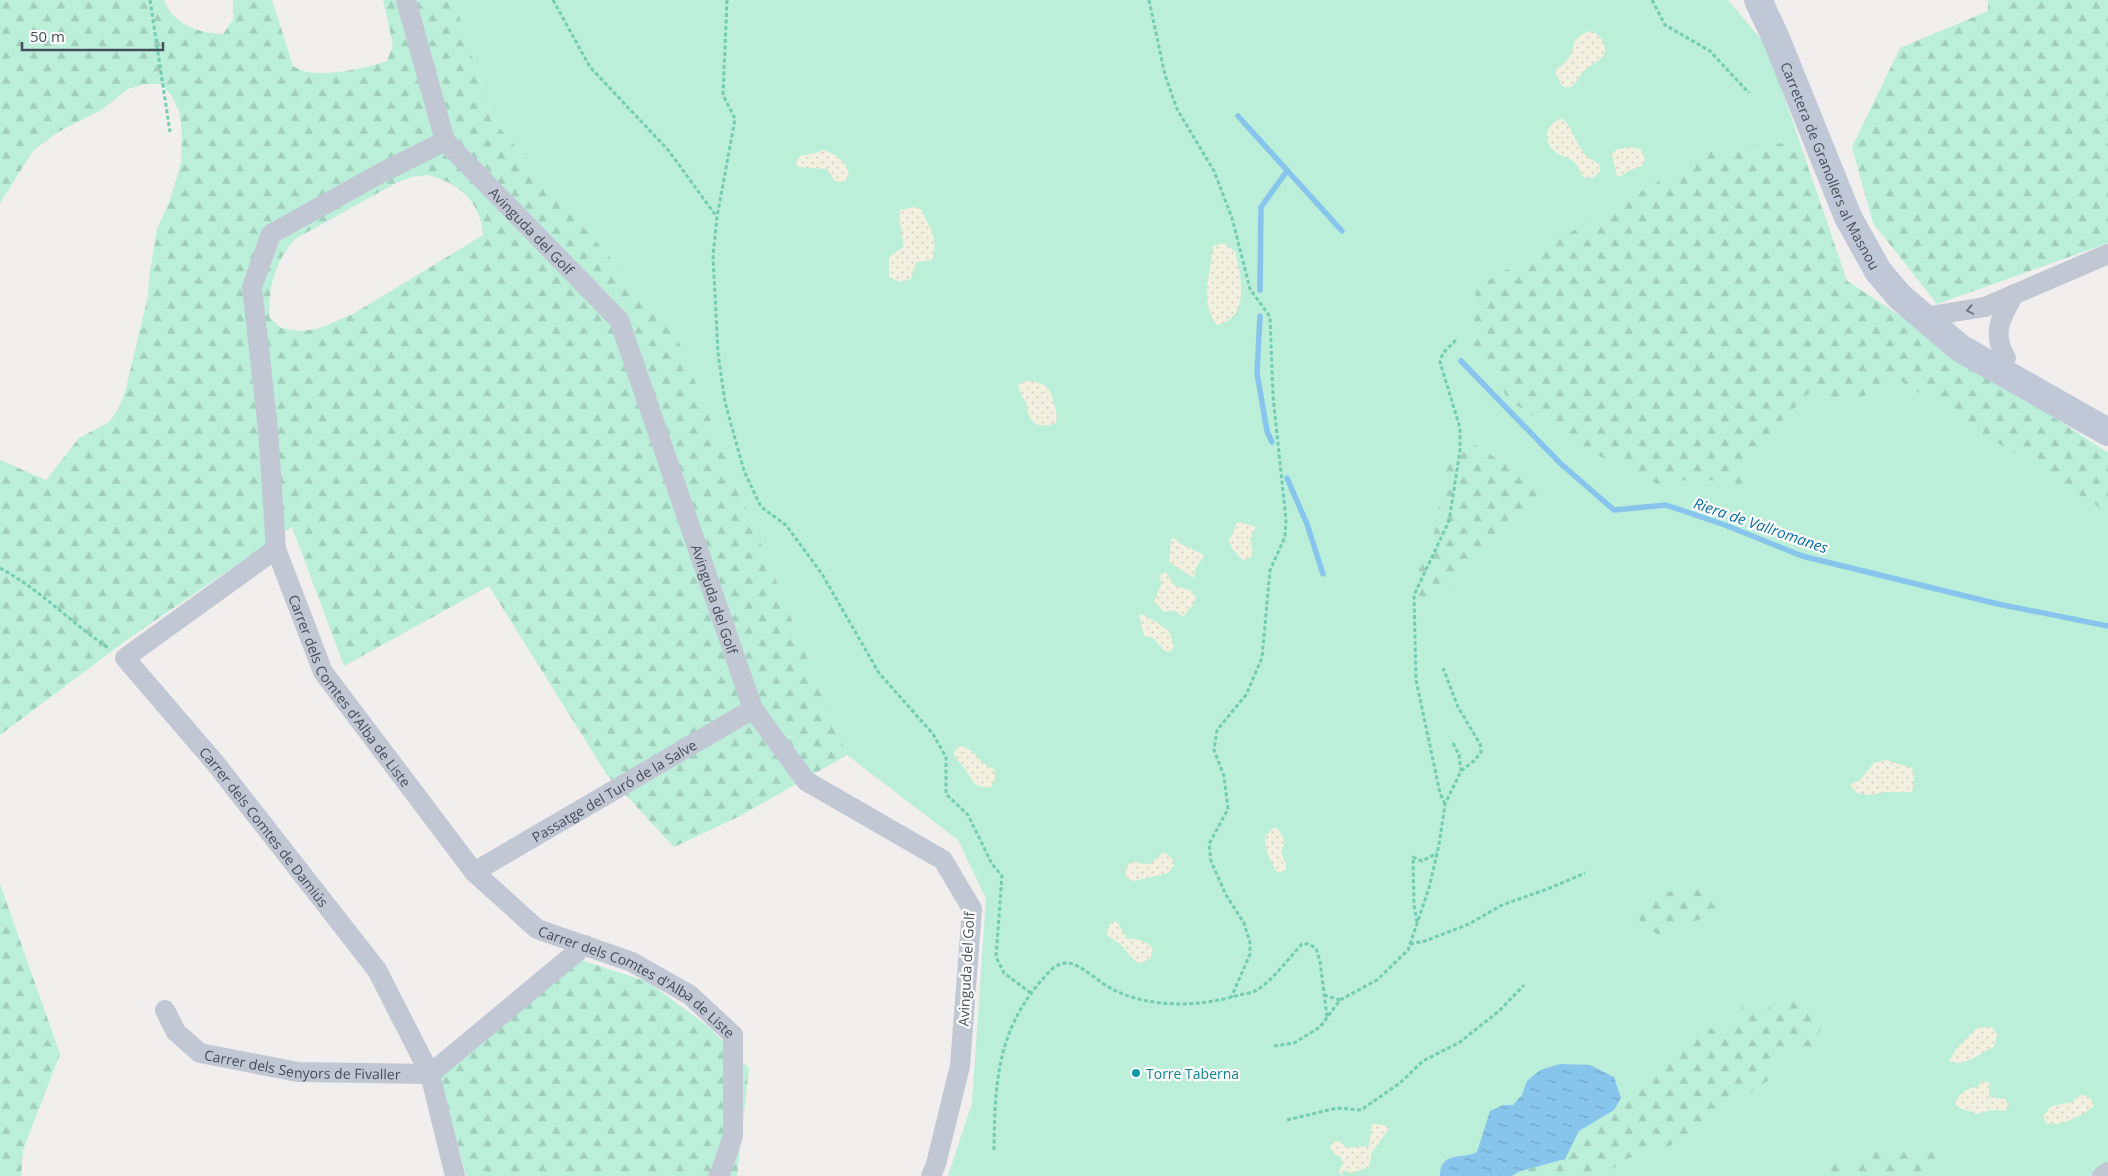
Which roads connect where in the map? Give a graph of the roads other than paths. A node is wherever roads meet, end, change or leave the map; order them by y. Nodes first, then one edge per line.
1 (406, 0) edge
2 (1758, 0) edge
3 (445, 141) junction
4 (2108, 254) edge
5 (2014, 294) junction
6 (1924, 317) junction
7 (2006, 358) junction
8 (2108, 412) edge
9 (2108, 432) edge
10 (276, 549) junction
11 (753, 708) junction
12 (474, 872) junction
13 (585, 945) junction
14 (165, 1010) dead end
15 (430, 1074) junction
16 (2108, 1172) edge
17 (455, 1176) edge
18 (718, 1176) edge
19 (931, 1176) edge
20 (2102, 1176) edge

1 - 3 street, Avinguda del Golf
2 - 6 main road, Carretera de Granollers al Masnou
3 - 10 street, Carrer dels Comtes d'Alba de Liste
3 - 11 street, Avinguda del Golf
4 - 5 street
5 -> 6 street
5 - 7 street
6 - 7 main road, Carretera de Granollers al Masnou
6 - 9 main road, Carretera de Granollers al Masnou
7 - 8 main road, Carretera de Granollers al Masnou
10 - 12 street, Carrer dels Comtes d'Alba de Liste
10 - 15 street, Carrer dels Comtes de Damiús
11 - 12 street, Passatge del Turó de la Salve
11 - 19 street, Avinguda del Golf
12 - 13 street, Carrer dels Comtes d'Alba de Liste
13 - 15 street
13 - 18 street, Carrer dels Comtes d'Alba de Liste
14 - 15 street, Carrer dels Senyors de Fivaller
15 - 17 street, Carrer dels Comtes de Damiús
16 - 20 street

